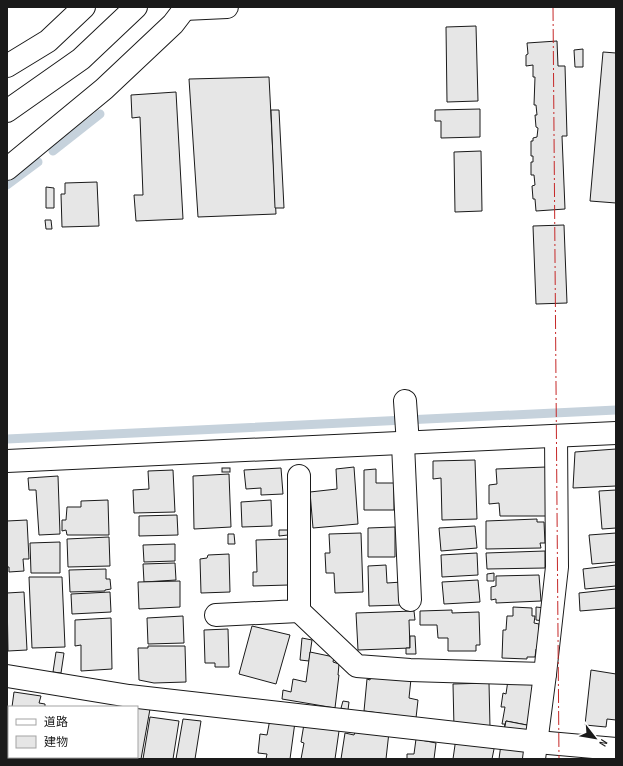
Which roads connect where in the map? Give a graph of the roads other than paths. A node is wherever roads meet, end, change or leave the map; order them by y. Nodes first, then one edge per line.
1 (84, 7) edge
2 (136, 7) edge
3 (226, 7) edge
4 (185, 8) edge
5 (7, 66) edge
6 (7, 111) edge
7 (7, 169) edge
8 (405, 401) dead end
9 (616, 433) edge
10 (556, 436) junction
11 (406, 441) junction
12 (7, 461) edge
13 (299, 476) dead end
14 (410, 600) dead end
15 (299, 611) junction
16 (216, 615) dead end
17 (545, 674) junction
18 (7, 676) edge
19 (616, 749) edge
20 (535, 750) edge

1 - 5 main road
2 - 6 main road
3 - 4 main road
4 - 7 main road
8 - 11 main road
9 - 10 main road
10 - 11 main road
10 - 17 main road
11 - 12 main road
11 - 14 main road
13 - 15 main road
15 - 16 main road
15 - 17 main road
17 - 20 main road
18 - 20 main road
19 - 20 main road

